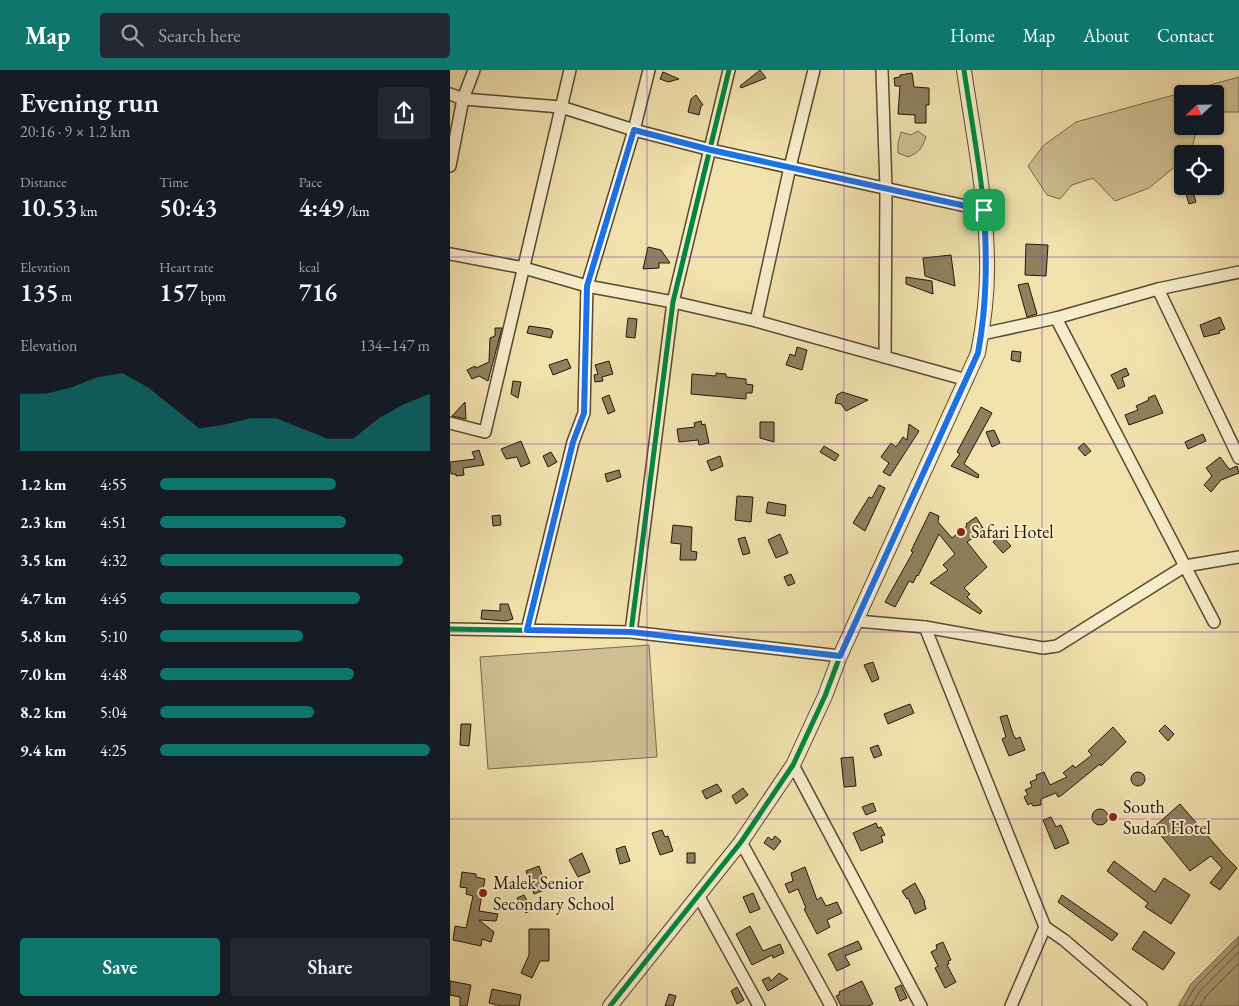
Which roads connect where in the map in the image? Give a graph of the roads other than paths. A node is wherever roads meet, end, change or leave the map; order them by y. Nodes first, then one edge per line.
1 (474, 70) edge
2 (570, 70) edge
3 (649, 70) edge
4 (729, 70) edge
5 (814, 70) edge
6 (882, 70) edge
7 (964, 70) edge
8 (450, 94) edge
9 (463, 99) junction
10 (561, 107) junction
11 (634, 130) junction
12 (711, 150) junction
13 (450, 166) edge
14 (790, 167) junction
15 (886, 188) junction
16 (984, 210) junction
17 (450, 254) edge
18 (524, 268) junction
19 (1239, 272) edge
20 (587, 286) junction
21 (1158, 289) junction
22 (673, 302) junction
23 (1056, 318) junction
24 (756, 322) junction
25 (982, 334) junction
26 (885, 357) junction
27 (967, 380) junction
28 (450, 423) edge
29 (1239, 458) edge
30 (1239, 557) edge
31 (1185, 566) junction
32 (857, 620) junction
33 (1214, 622) dead end
34 (925, 627) junction
35 (450, 629) edge
36 (527, 630) junction
37 (631, 632) junction
38 (840, 656) junction
39 (793, 765) junction
40 (741, 842) junction
41 (698, 895) junction
42 (1045, 927) junction
43 (610, 1006) edge
44 (759, 1006) edge
45 (831, 1006) edge
46 (922, 1006) edge
47 (1011, 1006) edge
48 (1141, 1006) edge

1 - 9 street
2 - 10 street
3 - 11 street
4 - 12 street
5 - 14 street
6 - 15 street
7 - 16 street
8 - 9 street
9 - 10 street
9 - 13 street
10 - 11 street
10 - 18 street
11 - 12 street
11 - 20 street
12 - 14 street
12 - 22 street
14 - 15 street
14 - 24 street
15 - 16 street
15 - 26 street
16 - 25 street
17 - 18 street
18 - 20 street
18 - 28 street
19 - 21 street
20 - 22 street
20 - 36 street
21 - 23 street
21 - 29 street
22 - 24 street
22 - 37 street
23 - 25 street
23 - 31 street
24 - 26 street
25 - 27 street
26 - 27 street
27 - 32 street
30 - 31 street
31 - 33 street
31 - 34 street
32 - 34 street
32 - 38 street
34 - 42 street
35 - 36 street
36 - 37 street
37 - 38 street
38 - 39 street
39 - 40 street
39 - 46 street
40 - 41 street
40 - 45 street
41 - 43 street
41 - 44 street
42 - 47 street
42 - 48 street

